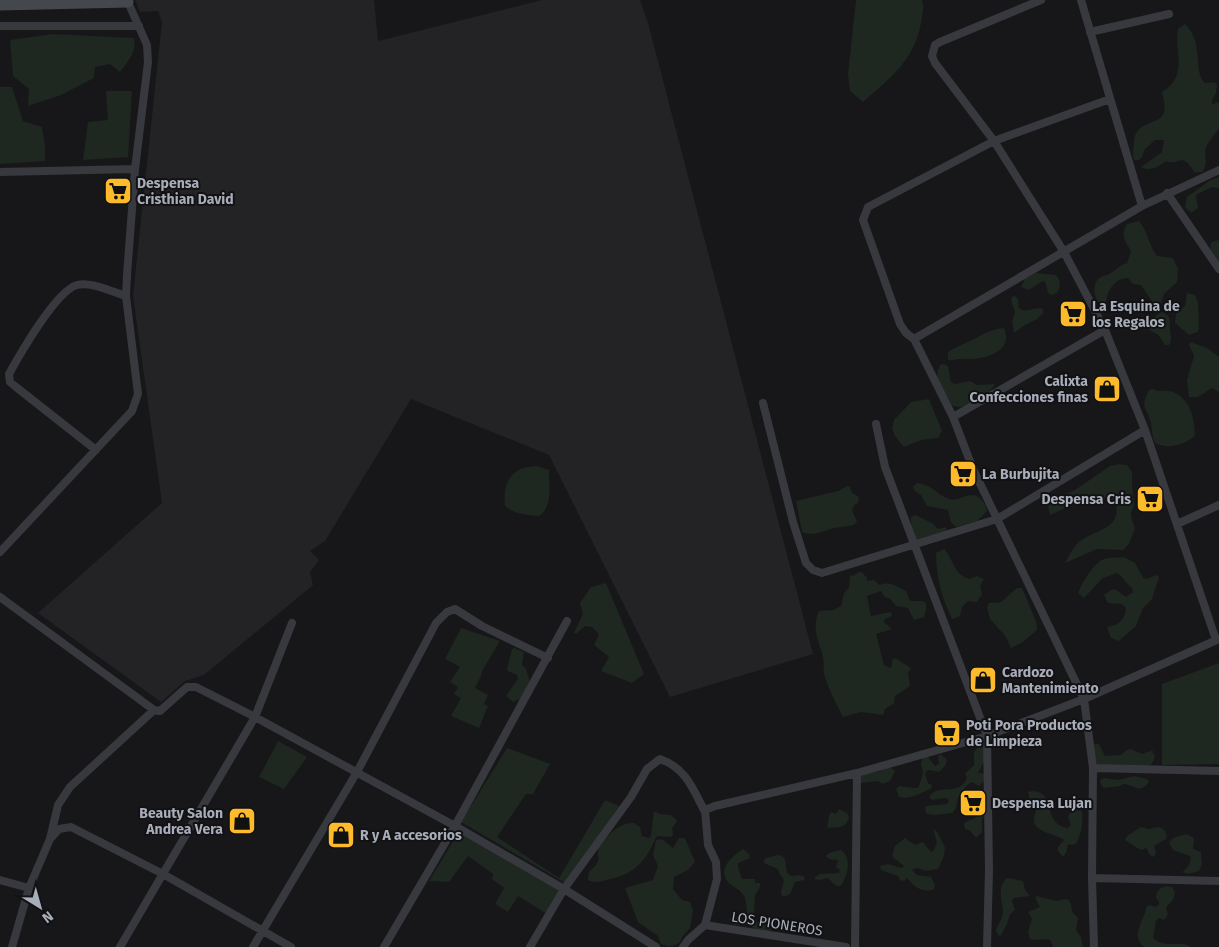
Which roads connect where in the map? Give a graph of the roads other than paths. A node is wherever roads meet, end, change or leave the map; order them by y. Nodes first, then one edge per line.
1 (1041, 0) edge
2 (1081, 0) edge
3 (128, 1) edge
4 (0, 5) edge
5 (1170, 14) dead end
6 (0, 26) edge
7 (139, 26) junction
8 (1090, 32) junction
9 (1110, 100) junction
10 (994, 141) junction
11 (135, 169) junction
12 (1219, 170) edge
13 (0, 172) edge
14 (1167, 193) junction
15 (1142, 206) junction
16 (1064, 252) junction
17 (1219, 269) edge
18 (126, 296) junction
19 (1105, 330) junction
20 (914, 340) junction
21 (763, 403) dead end
22 (953, 417) junction
23 (876, 424) dead end
24 (1145, 430) junction
25 (96, 450) junction
26 (1219, 505) edge
27 (997, 519) junction
28 (1177, 524) junction
29 (913, 544) junction
30 (0, 552) edge
31 (0, 597) edge
32 (567, 622) dead end
33 (292, 623) dead end
34 (1218, 640) edge
35 (548, 658) junction
36 (1084, 699) junction
37 (154, 710) junction
38 (255, 717) junction
39 (987, 736) junction
40 (1093, 768) junction
41 (1219, 771) edge
42 (356, 772) junction
43 (856, 773) junction
44 (705, 812) junction
45 (455, 826) junction
46 (50, 839) junction
47 (163, 874) junction
48 (1092, 878) junction
49 (0, 880) edge
50 (1219, 881) edge
51 (29, 888) junction
52 (564, 890) junction
53 (704, 925) junction
54 (263, 930) junction
55 (12, 947) edge
56 (120, 947) edge
57 (253, 947) edge
58 (291, 947) edge
59 (384, 947) edge
60 (530, 947) edge
61 (656, 947) edge
62 (682, 947) edge
63 (846, 947) edge
64 (855, 947) edge
65 (987, 947) edge
66 (1094, 947) edge

1 - 10 street
2 - 8 street
3 - 4 main road
3 - 7 street
5 - 8 street
6 - 7 street
7 - 11 street
8 - 9 street
9 - 10 street
9 - 15 street
10 - 16 street
10 - 20 street
11 - 13 street
11 - 18 street
12 - 14 street
14 - 15 street
14 - 17 street
15 - 16 street
16 - 19 street
16 - 20 street
18 - 25 street
18 - 25 street
19 - 22 street
19 - 24 street
20 - 22 street
21 - 29 street
22 - 27 street
23 - 29 street
24 - 27 street
24 - 28 street
25 - 30 street
26 - 28 street
27 - 29 street
27 - 36 street
28 - 34 street
29 - 39 street
31 - 37 street
32 - 35 street
33 - 38 street
34 - 36 street
35 - 42 street
35 - 45 street
36 - 39 street
36 - 40 street
37 - 38 street
37 - 46 street
38 - 42 street
38 - 47 street
39 - 43 street
39 - 65 street
40 - 41 street
40 - 48 street
42 - 45 street
42 - 54 street
43 - 44 street
43 - 64 street
44 - 52 street
44 - 53 street
45 - 52 street
45 - 59 street
46 - 47 street
46 - 51 street
47 - 54 street
47 - 56 street
48 - 50 street
48 - 66 street
49 - 51 street
51 - 55 street
52 - 60 street
52 - 61 street
53 - 62 street
53 - 63 street, LOS PIONEROS
54 - 57 street
54 - 58 street

